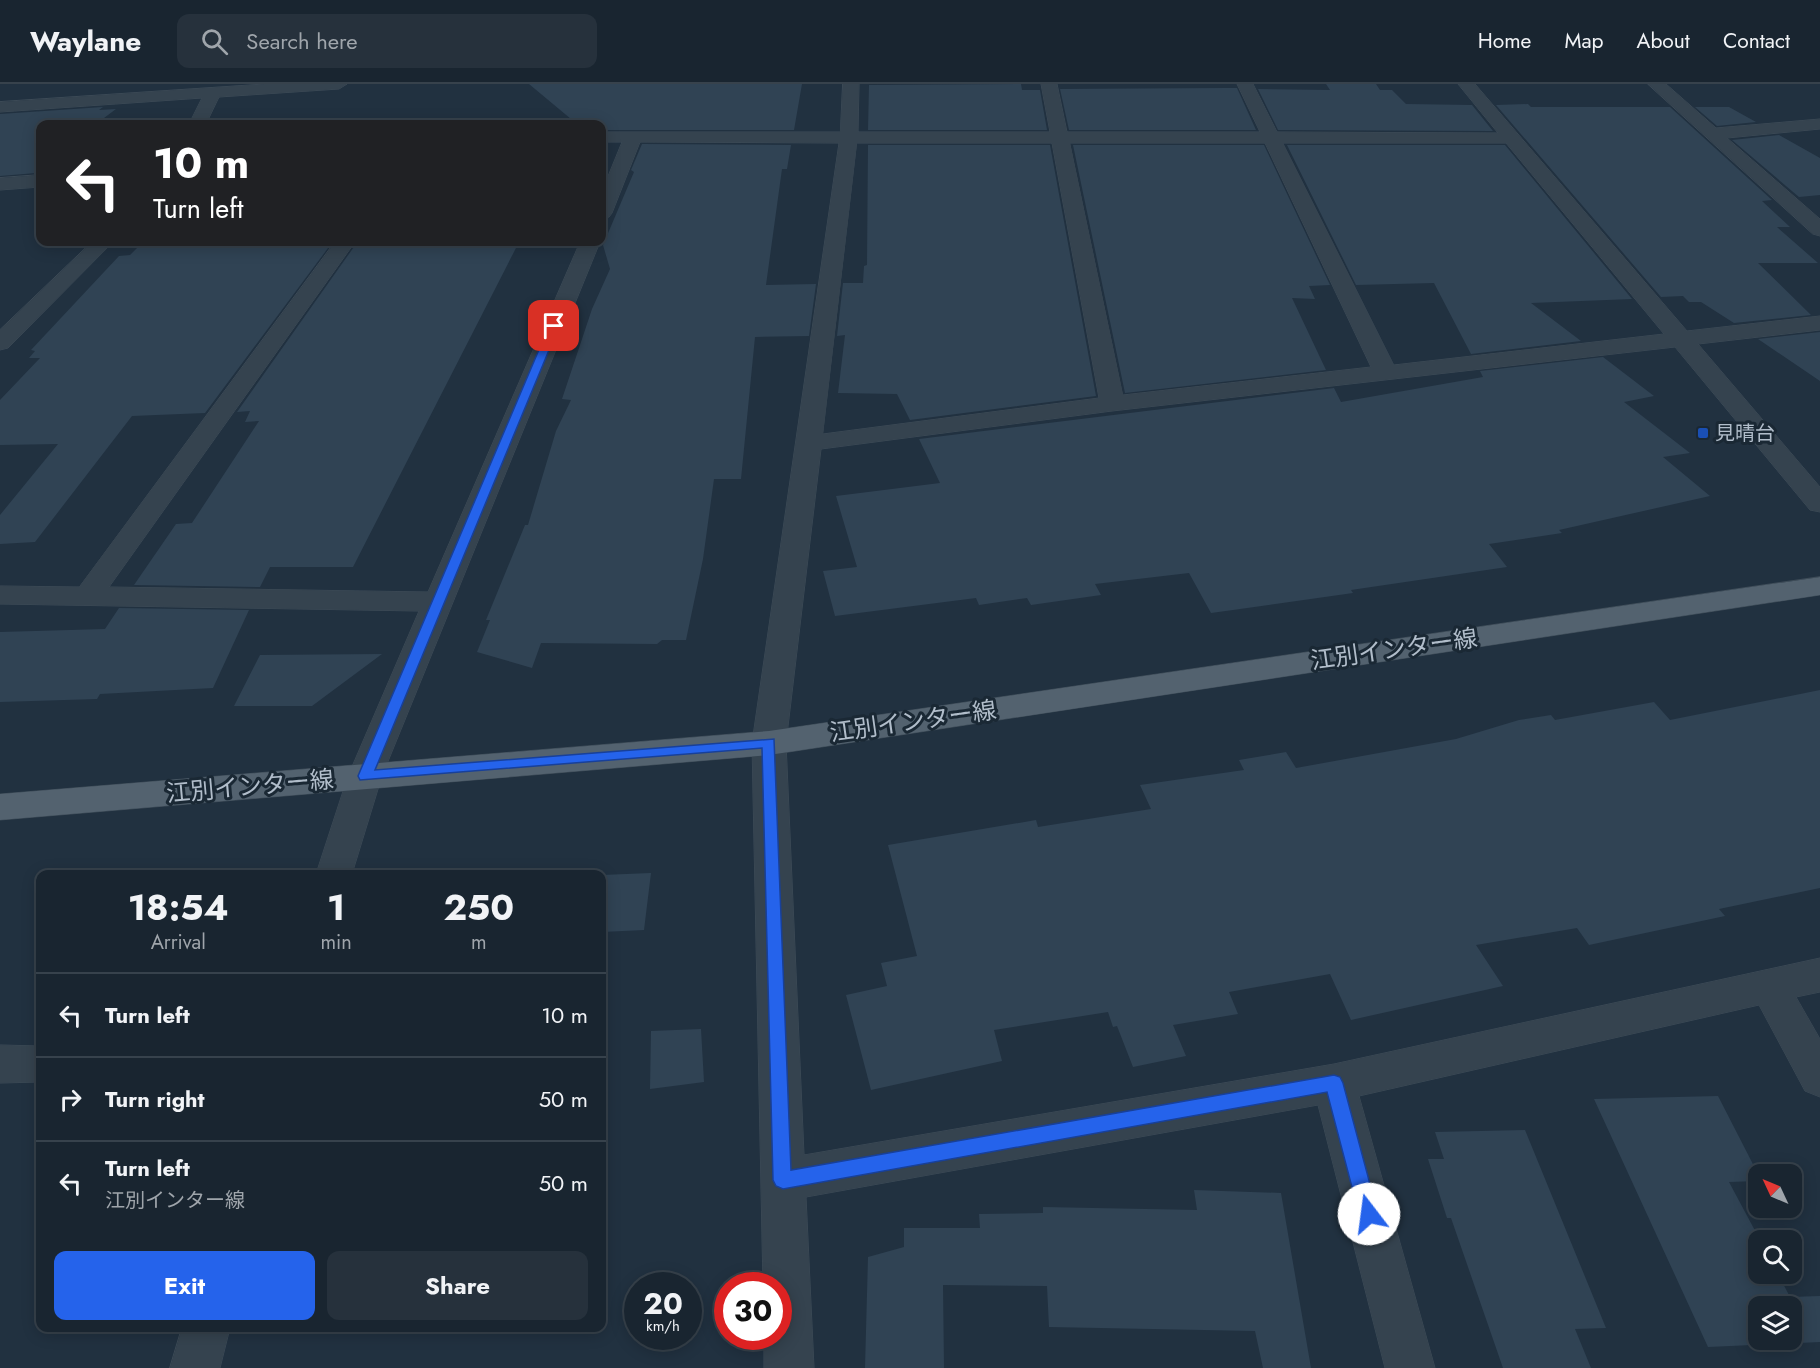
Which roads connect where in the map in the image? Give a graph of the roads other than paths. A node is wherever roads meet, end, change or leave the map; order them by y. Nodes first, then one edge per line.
1 (339, 84) edge
2 (851, 84) edge
3 (1049, 84) edge
4 (1245, 84) edge
5 (1466, 84) edge
6 (1656, 84) edge
7 (213, 93) junction
8 (0, 107) edge
9 (200, 120) edge
10 (1820, 124) edge
11 (1712, 134) junction
12 (634, 136) junction
13 (606, 137) edge
14 (849, 137) junction
15 (1059, 137) junction
16 (1271, 138) junction
17 (1512, 138) junction
18 (36, 181) edge
19 (0, 184) edge
20 (606, 203) edge
21 (1810, 212) edge
22 (1820, 230) edge
23 (99, 246) edge
24 (342, 246) edge
25 (588, 246) edge
26 (1820, 323) edge
27 (1682, 340) junction
28 (0, 343) edge
29 (1386, 373) junction
30 (1112, 404) junction
31 (808, 443) junction
32 (1820, 504) edge
33 (1820, 586) edge
34 (0, 595) edge
35 (88, 596) junction
36 (438, 602) junction
37 (769, 742) junction
38 (365, 776) junction
39 (0, 807) edge
40 (335, 870) edge
41 (1820, 975) edge
42 (1769, 986) junction
43 (0, 1064) edge
44 (36, 1064) edge
45 (1820, 1078) edge
46 (1334, 1083) junction
47 (783, 1180) junction
48 (205, 1332) edge
49 (195, 1368) edge
50 (789, 1368) edge
51 (1410, 1368) edge

1 - 7 street
2 - 14 street
3 - 15 street
4 - 16 street
5 - 17 street
6 - 11 street
7 - 8 street
7 - 9 street
10 - 11 street
11 - 21 street
12 - 13 street
12 - 14 street
12 - 20 street
14 - 15 street
14 - 31 street
15 - 16 street
15 - 30 street
16 - 17 street
16 - 29 street
17 - 27 street
18 - 19 street
21 - 22 street
23 - 28 street
24 - 35 street
25 - 36 street
26 - 27 street
27 - 29 street
27 - 32 street
29 - 30 street
30 - 31 street
31 - 37 street
33 - 37 main road, 江別インター線
34 - 35 street
35 - 36 street
36 - 38 street
37 - 38 main road, 江別インター線
37 - 47 street
38 - 39 main road, 江別インター線
38 - 40 street
41 - 42 street
42 - 45 street
42 - 46 street
43 - 44 street
46 - 47 street
46 - 51 street
47 - 50 street
48 - 49 street

